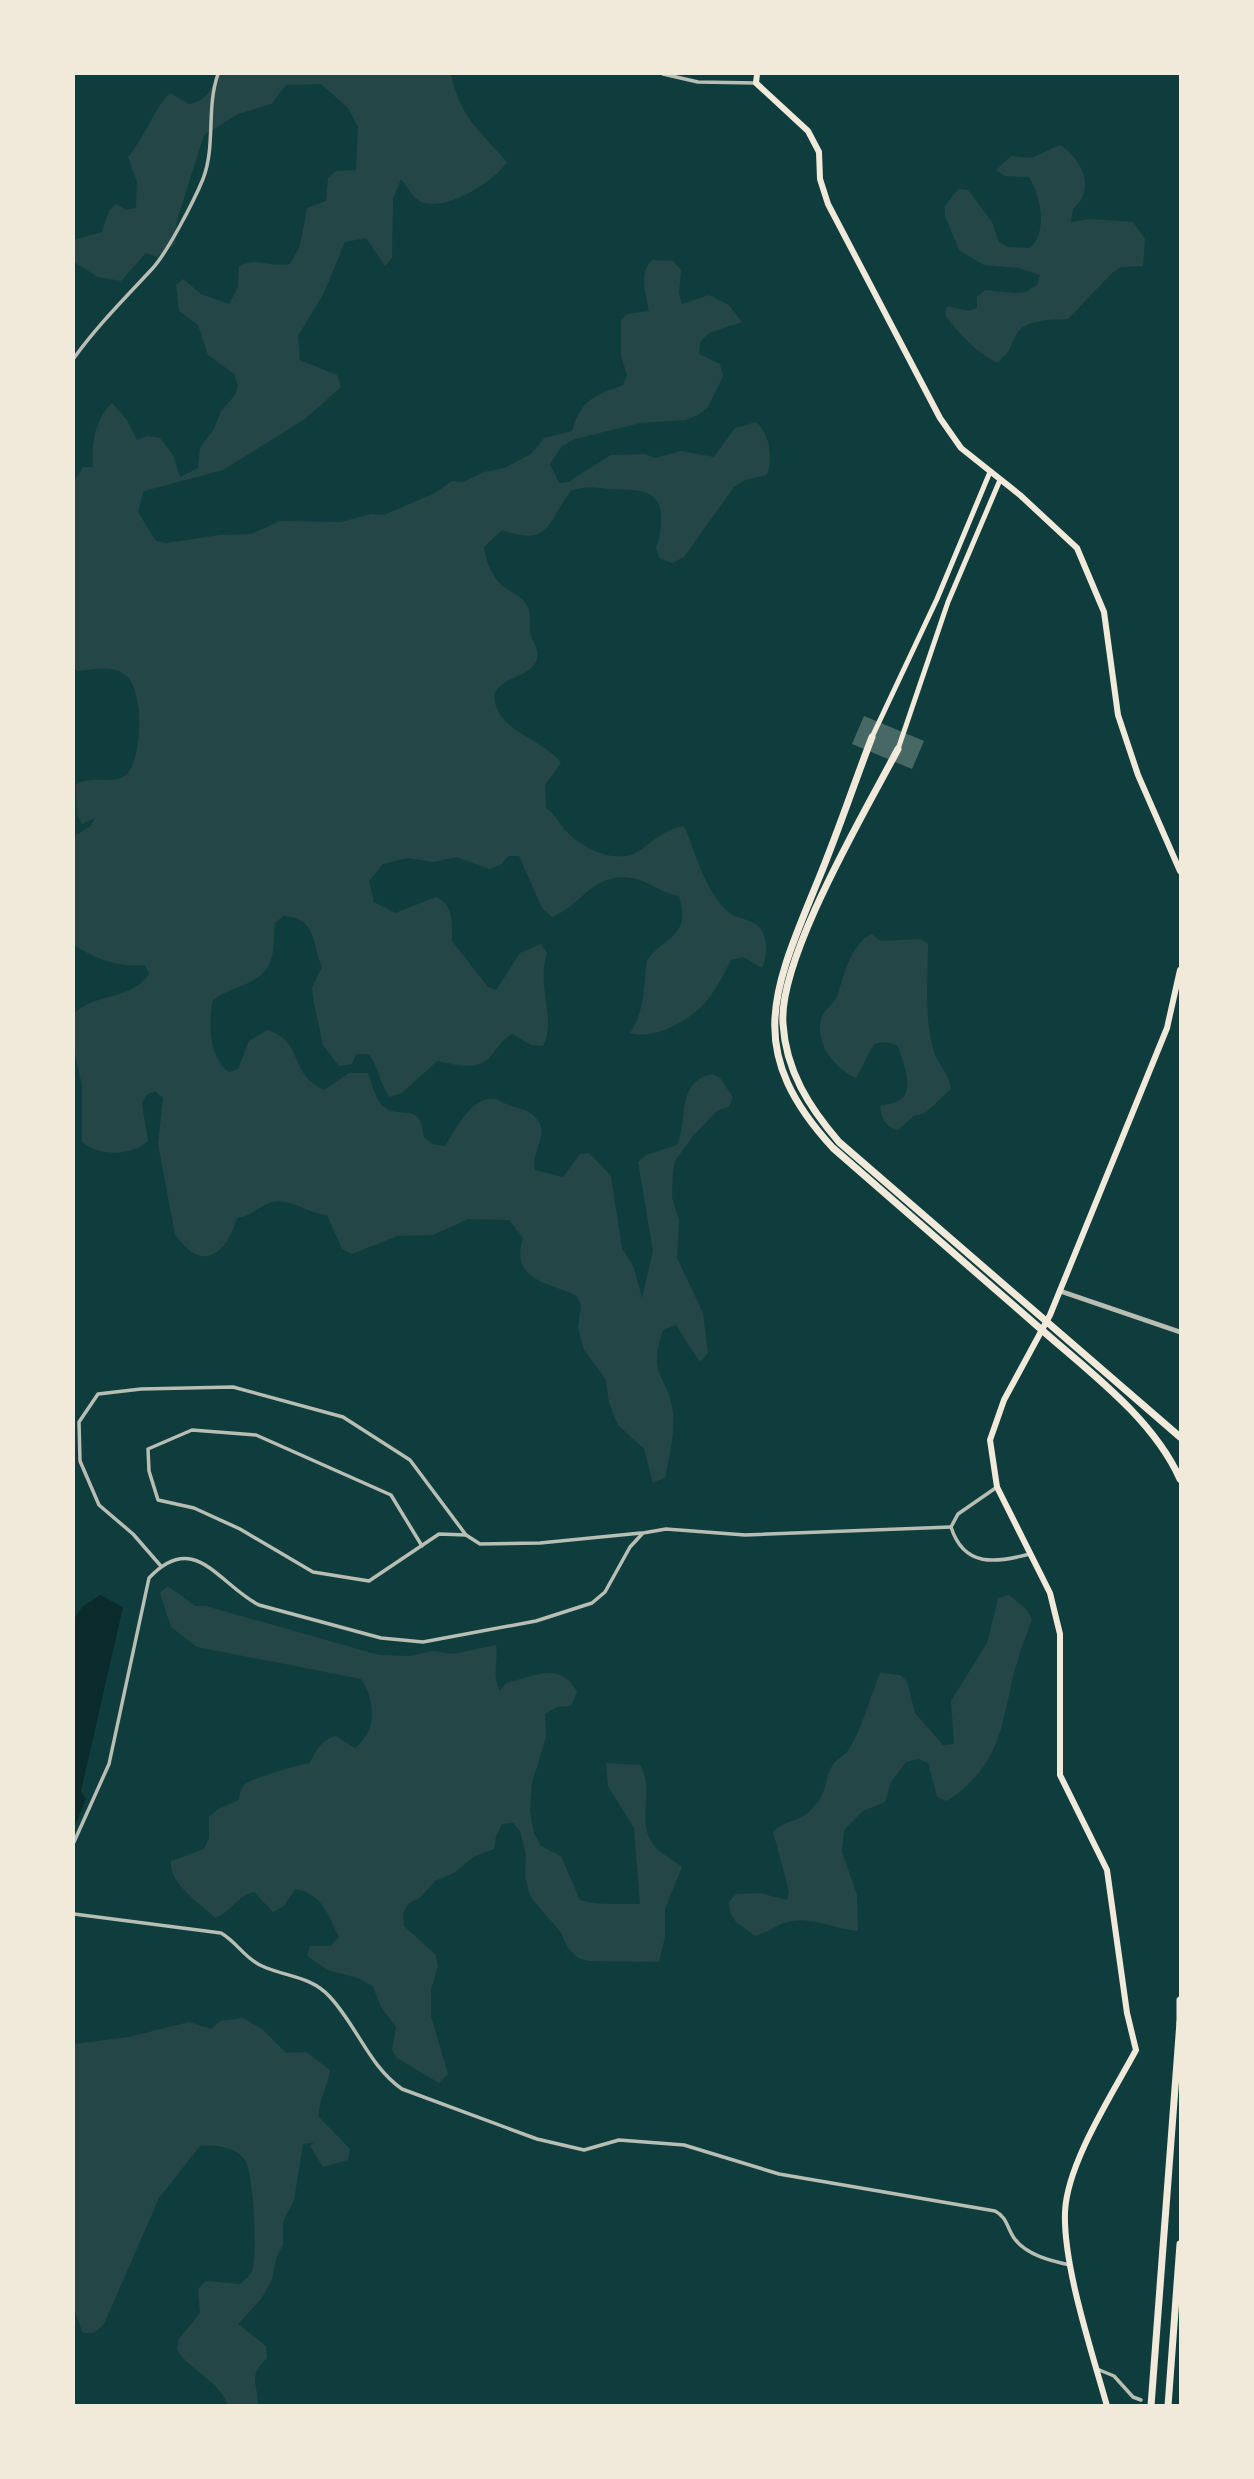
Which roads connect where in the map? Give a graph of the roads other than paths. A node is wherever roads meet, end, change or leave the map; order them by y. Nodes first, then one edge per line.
1 (218, 74) edge
2 (663, 74) edge
3 (757, 74) edge
4 (756, 83) junction
5 (74, 358) edge
6 (990, 472) junction
7 (1000, 480) junction
8 (872, 737) joint
9 (898, 749) joint
10 (1181, 872) edge
11 (1181, 970) edge
12 (1060, 1292) junction
13 (1181, 1332) edge
14 (1181, 1437) edge
15 (1181, 1479) edge
16 (996, 1487) junction
17 (951, 1527) junction
18 (643, 1533) junction
19 (466, 1535) junction
20 (422, 1546) junction
21 (1030, 1554) junction
22 (160, 1566) junction
23 (74, 1842) edge
24 (74, 1913) edge
25 (1181, 2000) edge
26 (1181, 2022) edge
27 (1179, 2038) edge
28 (1181, 2244) edge
29 (1072, 2265) junction
30 (1097, 2369) junction
31 (1141, 2400) dead end
32 (1107, 2406) edge
33 (1151, 2406) edge
34 (1168, 2406) edge

1 - 5 street
2 - 4 street
3 - 4 main road
4 - 6 main road
6 - 7 main road
6 - 8 main road
7 - 9 main road
7 - 10 main road
8 - 15 highway
9 - 14 highway
11 - 12 main road
12 - 13 street
12 - 16 main road
16 - 17 street
16 - 21 main road
17 - 18 street
17 - 21 street
18 - 19 street
18 - 22 street
19 - 20 street
19 - 22 street
20 - 20 street
21 - 29 main road
22 - 23 street
24 - 29 street
25 - 27 highway
26 - 27 highway
27 - 33 highway
28 - 34 highway
29 - 30 main road
30 - 31 street
30 - 32 main road

